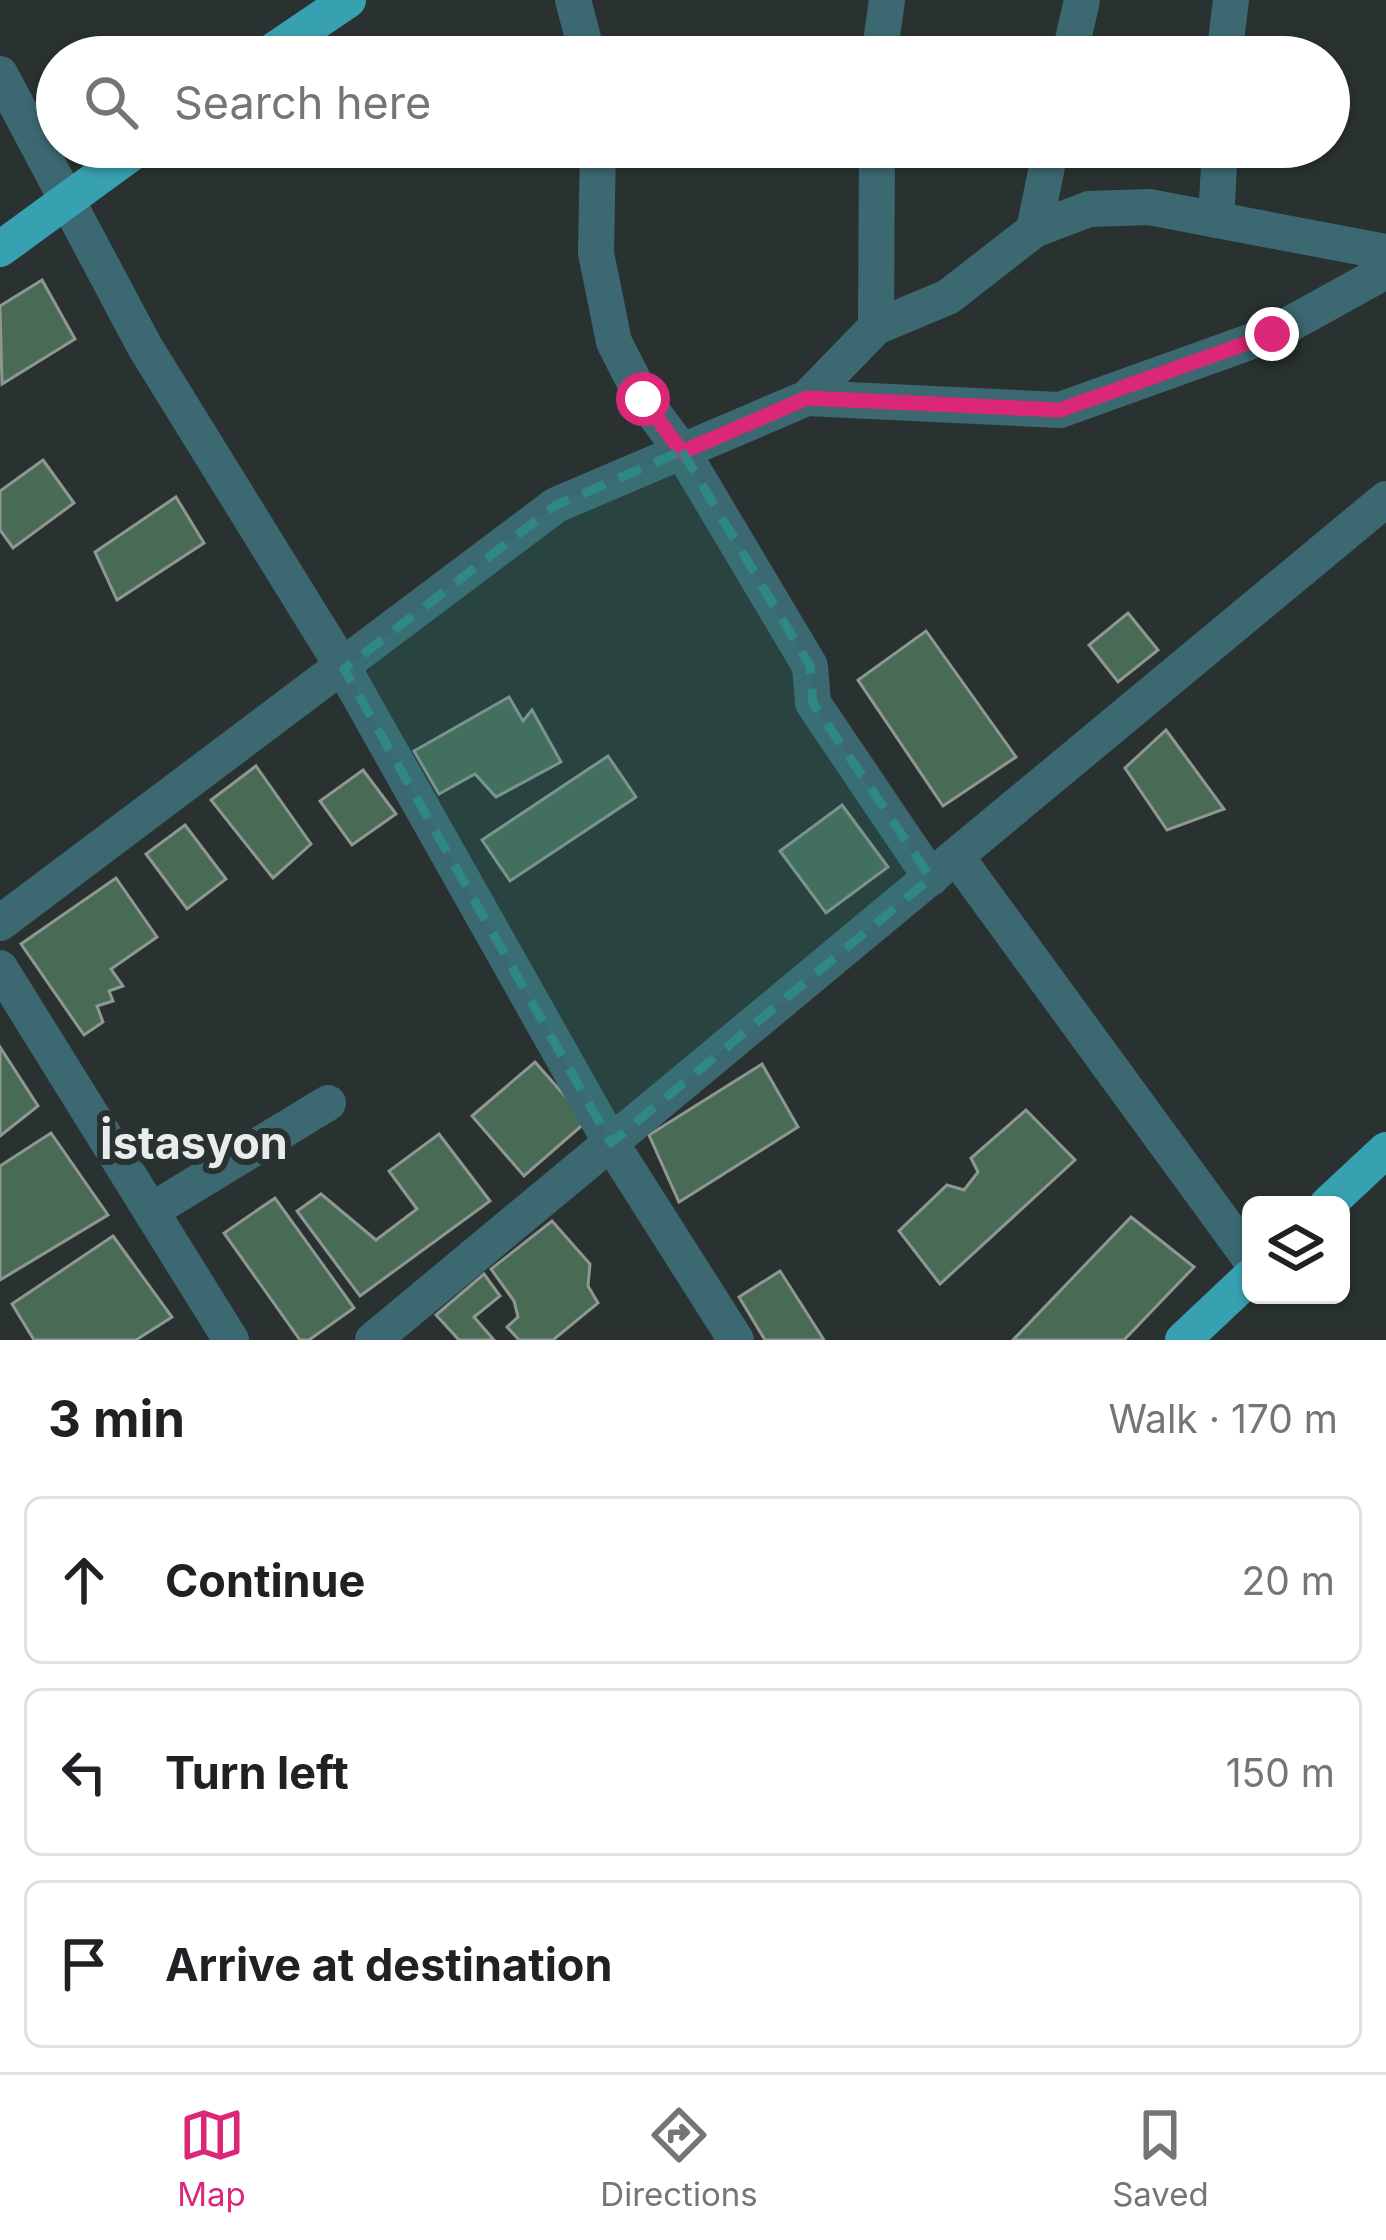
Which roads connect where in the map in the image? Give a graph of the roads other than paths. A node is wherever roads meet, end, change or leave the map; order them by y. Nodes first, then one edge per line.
1 (348, 0) edge
2 (573, 0) edge
3 (887, 0) edge
4 (1082, 0) edge
5 (1231, 0) edge
6 (295, 36) edge
7 (582, 36) edge
8 (882, 36) edge
9 (1074, 36) edge
10 (1227, 36) edge
11 (0, 74) edge
12 (36, 144) edge
13 (48, 168) edge
14 (110, 168) edge
15 (598, 168) edge
16 (877, 168) edge
17 (1047, 168) edge
18 (1219, 168) edge
19 (65, 200) junction
20 (1216, 220) junction
21 (1034, 230) junction
22 (0, 249) edge
23 (1386, 252) edge
24 (1386, 271) edge
25 (876, 327) junction
26 (807, 398) junction
27 (682, 452) junction
28 (1386, 499) edge
29 (344, 669) junction
30 (943, 867) junction
31 (0, 922) edge
32 (0, 968) edge
33 (328, 1102) dead end
34 (611, 1143) junction
35 (1386, 1150) edge
36 (1337, 1196) edge
37 (151, 1211) junction
38 (1242, 1249) edge
39 (1242, 1284) edge
40 (231, 1340) edge
41 (373, 1340) edge
42 (736, 1340) edge
43 (1183, 1340) edge

1 - 6 main road
2 - 7 street
3 - 8 street
4 - 9 street
5 - 10 street
11 - 12 street
13 - 19 street
14 - 19 main road
15 - 27 street
16 - 25 street
17 - 21 street
18 - 20 street
19 - 22 main road
19 - 29 street
20 - 21 street
20 - 23 street
21 - 25 street
24 - 26 street
25 - 26 street
26 - 27 street
27 - 29 street
27 - 30 street
28 - 30 street
29 - 31 street
29 - 34 street
30 - 34 street
30 - 38 street
32 - 37 street
33 - 37 street
34 - 41 street
34 - 42 street
35 - 36 main road
37 - 40 street
39 - 43 main road

